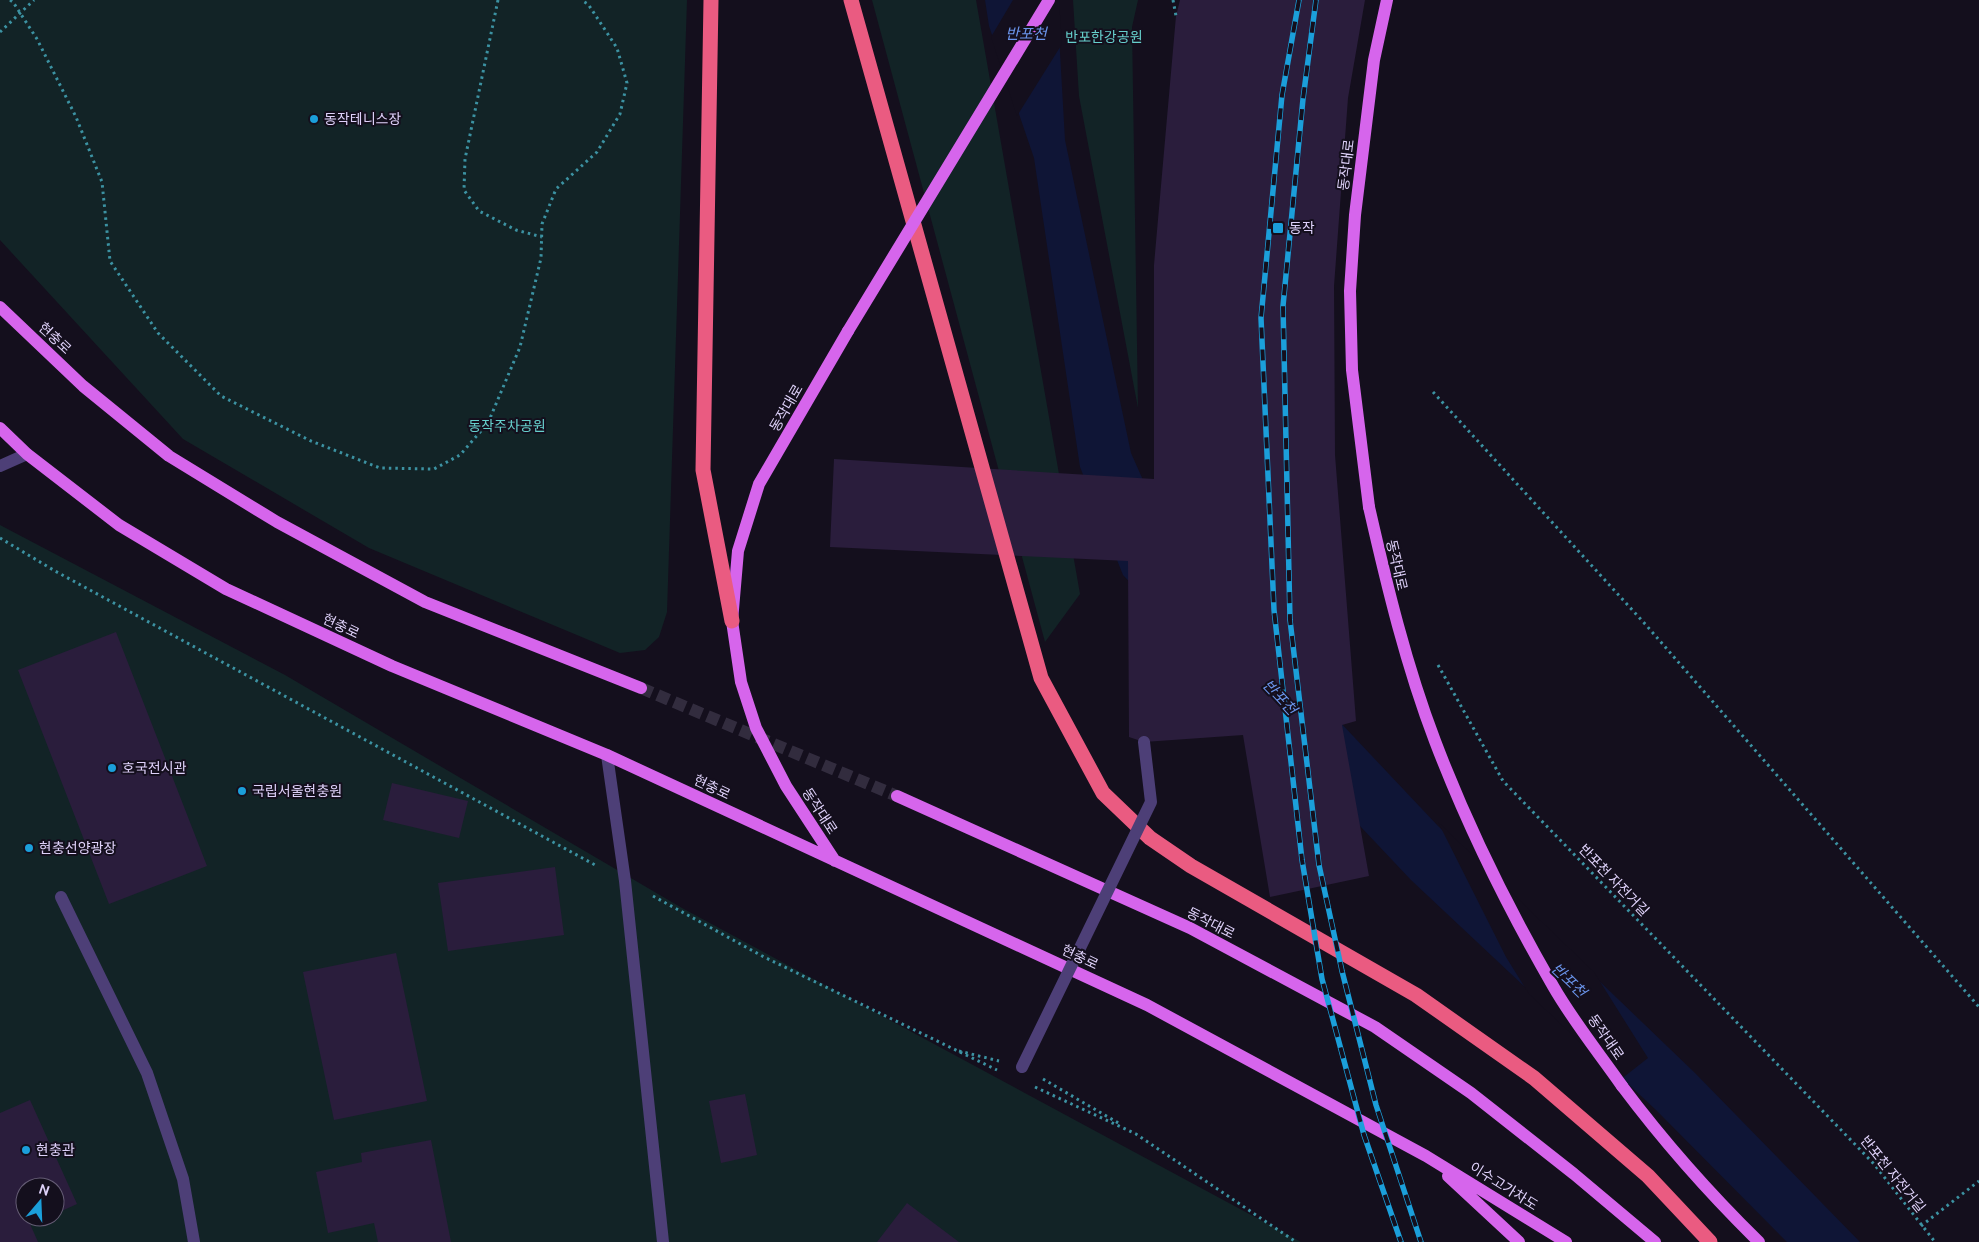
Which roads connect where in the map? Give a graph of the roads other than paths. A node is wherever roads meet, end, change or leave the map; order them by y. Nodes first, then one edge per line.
1 (710, 0) edge
2 (851, 0) edge
3 (1049, 0) edge
4 (1387, 0) edge
5 (0, 307) edge
6 (0, 428) edge
7 (27, 454) junction
8 (0, 466) edge
9 (732, 621) junction
10 (641, 688) tunnel mouth
11 (1144, 742) dead end
12 (607, 755) junction
13 (897, 796) tunnel mouth
14 (835, 861) junction
15 (61, 896) dead end
16 (1022, 1067) road end
17 (1426, 1156) junction
18 (194, 1242) edge
19 (663, 1242) edge
20 (1519, 1242) edge
21 (1566, 1242) edge
22 (1655, 1242) edge
23 (1710, 1242) edge
24 (1759, 1242) edge

1 - 9 highway
2 - 23 highway
3 - 9 main road, 동작대로, bridge
4 - 24 main road, 동작대로, bridge
5 - 10 main road, 현충로
6 - 7 main road, 현충로
7 - 8 street
7 - 12 main road, 현충로
9 - 14 main road, 동작대로
11 - 16 street, bridge
12 - 14 main road, 현충로
12 - 19 street
13 - 22 main road, 동작대로
14 - 17 main road, 현충로
15 - 18 street
17 - 20 main road
17 - 21 main road, 이수고가차도

